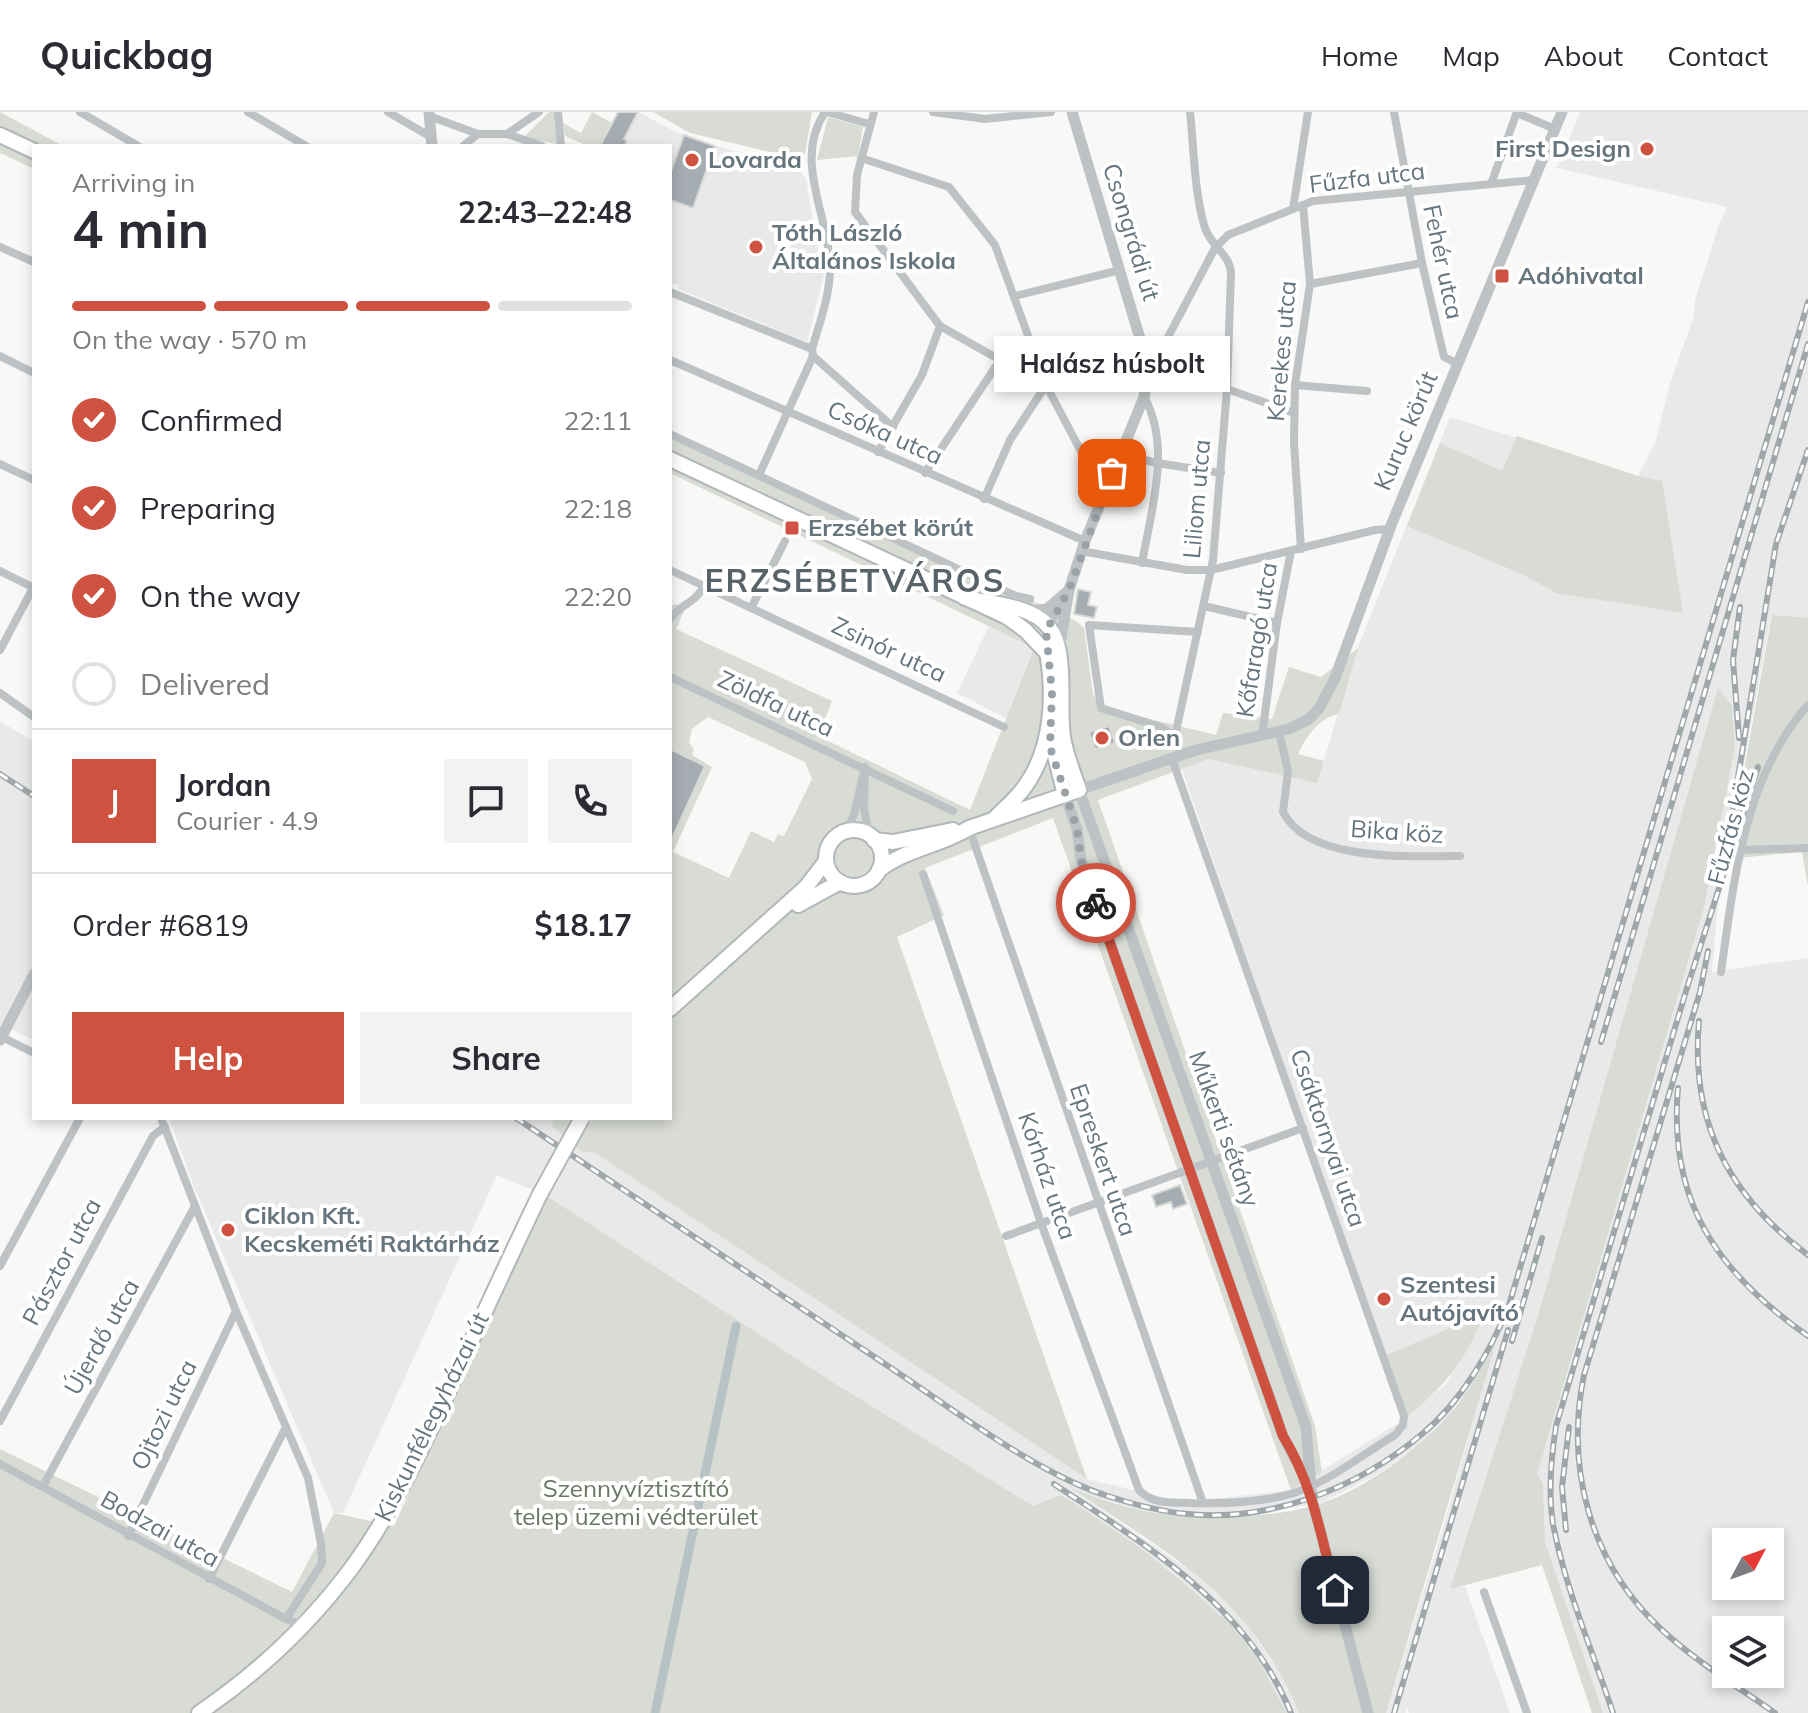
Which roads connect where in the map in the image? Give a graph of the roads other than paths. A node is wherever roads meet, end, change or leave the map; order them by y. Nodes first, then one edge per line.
1 (80, 112) edge
2 (248, 112) edge
3 (388, 112) edge
4 (539, 112) edge
5 (558, 112) edge
6 (826, 112) edge
7 (874, 112) edge
8 (933, 112) edge
9 (1051, 112) edge
10 (1072, 112) edge
11 (1190, 112) edge
12 (1308, 112) edge
13 (1394, 112) edge
14 (1562, 112) edge
15 (1517, 113) edge
16 (429, 114) edge
17 (852, 115) edge
18 (95, 116) edge
19 (869, 124) junction
20 (1555, 129) junction
21 (478, 134) junction
22 (507, 134) junction
23 (0, 135) edge
24 (431, 142) edge
25 (135, 144) edge
26 (303, 144) edge
27 (466, 144) edge
28 (504, 144) edge
29 (536, 144) edge
30 (561, 144) edge
31 (32, 150) edge
32 (861, 158) junction
33 (1534, 180) junction
34 (1491, 184) junction
35 (1408, 194) junction
36 (1303, 205) junction
37 (1293, 209) junction
38 (0, 247) edge
39 (1215, 248) junction
40 (32, 261) edge
41 (1422, 263) junction
42 (1120, 270) junction
43 (1310, 284) junction
44 (672, 293) edge
45 (1015, 296) junction
46 (940, 326) junction
47 (1163, 344) junction
48 (1144, 352) junction
49 (813, 353) junction
50 (0, 356) edge
51 (1000, 360) junction
52 (672, 361) edge
53 (1458, 364) junction
54 (1040, 370) junction
55 (32, 372) edge
56 (1147, 380) junction
57 (1046, 385) junction
58 (1295, 385) junction
59 (1227, 389) junction
60 (1367, 391) dead end
61 (1144, 397) junction
62 (787, 411) junction
63 (1294, 413) junction
64 (893, 427) junction
65 (672, 435) edge
66 (878, 452) junction
67 (1121, 454) junction
68 (672, 460) edge
69 (1157, 463) junction
70 (0, 464) edge
71 (925, 473) junction
72 (1221, 473) junction
73 (759, 475) junction
74 (32, 479) edge
75 (1103, 493) junction
76 (984, 499) junction
77 (1389, 529) junction
78 (785, 541) dead end
79 (1083, 546) junction
80 (1296, 550) junction
81 (1142, 563) junction
82 (1211, 570) junction
83 (0, 571) edge
84 (672, 571) edge
85 (32, 586) edge
86 (704, 586) junction
87 (1069, 590) junction
88 (32, 591) edge
89 (965, 598) junction
90 (1028, 606) junction
91 (1204, 606) junction
92 (751, 608) junction
93 (672, 616) edge
94 (1007, 617) junction
95 (1277, 623) junction
96 (1047, 625) junction
97 (1198, 632) junction
98 (0, 650) edge
99 (1053, 653) junction
100 (672, 678) edge
101 (0, 693) edge
102 (1808, 705) edge
103 (32, 716) edge
104 (1049, 719) junction
105 (1004, 727) dead end
106 (1279, 732) junction
107 (1175, 736) junction
108 (1262, 736) junction
109 (1177, 757) junction
110 (865, 767) junction
111 (1072, 792) junction
112 (953, 811) dead end
113 (993, 820) junction
114 (969, 828) junction
115 (845, 832) junction
116 (871, 837) junction
117 (1808, 848) edge
118 (1741, 850) junction
119 (1460, 856) dead end
120 (826, 861) junction
121 (879, 870) junction
122 (923, 874) dead end
123 (840, 882) junction
124 (767, 924) junction
125 (1721, 972) dead end
126 (32, 978) edge
127 (672, 1007) edge
128 (1, 1038) edge
129 (32, 1052) edge
130 (79, 1120) edge
131 (581, 1120) edge
132 (163, 1123) edge
133 (1303, 1128) junction
134 (1212, 1161) junction
135 (1188, 1170) junction
136 (1097, 1203) junction
137 (195, 1206) junction
138 (1041, 1223) junction
139 (1006, 1236) dead end
140 (0, 1266) edge
141 (236, 1311) junction
142 (0, 1421) edge
143 (286, 1427) junction
144 (1308, 1440) junction
145 (1289, 1446) junction
146 (0, 1464) edge
147 (43, 1486) junction
148 (1309, 1487) junction
149 (1203, 1503) junction
150 (128, 1536) junction
151 (209, 1579) junction
152 (1484, 1592) dead end
153 (286, 1619) junction
154 (303, 1625) junction
155 (1366, 1712) edge
156 (199, 1713) edge
157 (1527, 1713) edge

1 - 18 street
2 - 26 street
3 - 24 street
4 - 22 street
5 - 30 street
6 - 17 street
6 - 49 street
7 - 19 street
8 - 9 street
10 - 42 street, Csongrádi út
11 - 39 street, Liliom utca
12 - 37 street
13 - 35 street, Fehér utca
14 - 20 street, Kuruc körút
15 - 20 street
15 - 34 street
16 - 21 street
16 - 24 street
17 - 19 street
18 - 25 street
19 - 32 street
20 - 33 street, Kuruc körút
21 - 22 street
21 - 27 street
22 - 28 street
22 - 29 street
23 - 31 main road
32 - 45 street
32 - 46 street
33 - 34 street, Fűzfa utca
33 - 53 street, Kuruc körút
34 - 35 street, Fűzfa utca
35 - 36 street, Fűzfa utca
35 - 41 street, Fehér utca
36 - 37 street, Fűzfa utca
36 - 43 street, Kerekes utca
37 - 39 street, Fűzfa utca
38 - 40 street
39 - 47 street
39 - 59 street, Liliom utca
41 - 43 street
41 - 53 street, Fehér utca
42 - 45 street
42 - 48 street, Csongrádi út
43 - 58 street, Kerekes utca
44 - 49 street
45 - 54 street
46 - 51 street
46 - 64 street
47 - 48 street
47 - 56 street
48 - 56 street, Csongrádi út
49 - 62 street
49 - 64 street
50 - 55 street
51 - 54 street
51 - 71 street
52 - 62 street, Csóka utca
53 - 77 street, Kuruc körút
54 - 57 street
56 - 61 street, Csongrádi út
57 - 75 street
57 - 76 street
58 - 60 street
58 - 63 street, Kerekes utca
59 - 63 street
59 - 72 street, Liliom utca
61 - 67 street, Csongrádi út
61 - 69 street
62 - 66 street, Csóka utca
62 - 73 street
63 - 80 street, Kerekes utca
64 - 66 street
65 - 73 street
66 - 71 street, Csóka utca
67 - 69 street
67 - 75 street, Csongrádi út
68 - 89 main road
69 - 72 street
69 - 81 street
70 - 74 street
71 - 76 street, Csóka utca
72 - 82 street, Liliom utca
73 - 90 street
75 - 79 street, Csongrádi út
76 - 79 street, Csóka utca
77 - 80 street, Csóka utca
77 - 106 street, Kuruc körút
78 - 92 street
79 - 81 street, Csóka utca
79 - 87 street, Csongrádi út
80 - 82 street, Csóka utca
80 - 95 street, Kőfaragó utca
81 - 82 street, Csóka utca
82 - 91 street, Liliom utca
83 - 85 street
84 - 86 street, Zsinór utca
86 - 92 street, Zsinór utca
86 - 93 street
87 - 90 street
87 - 96 street, Csongrádi út
87 - 99 street, Csongrádi út
88 - 98 street
89 - 90 main road
89 - 94 main road
90 - 96 main road
91 - 95 street
91 - 97 street, Liliom utca
92 - 105 street, Zsinór utca
94 - 96 main road
94 - 99 main road
95 - 108 street, Kőfaragó utca
96 - 99 main road
97 - 107 street, Liliom utca
97 - 107 street
99 - 104 main road
99 - 111 main road
100 - 110 street, Zöldfa utca
101 - 103 street
102 - 118 street, Fűzfás köz
104 - 111 main road
104 - 113 main road
106 - 108 street, Kuruc körút
106 - 119 street, Bika köz
107 - 109 street
108 - 109 street, Kuruc körút
109 - 111 street, Kuruc körút
109 - 133 street, Csáktornyai utca
110 - 112 street, Zöldfa utca
110 - 115 street
110 - 116 street
111 - 113 main road
111 - 134 street, Műkerti sétány
111 - 135 street, Műkerti sétány
113 - 114 main road
114 - 116 main road
114 - 121 main road
114 - 136 street, Epreskert utca
115 - 116 main road
115 - 120 main road
116 - 121 main road
117 - 118 street
118 - 125 street, Fűzfás köz
120 - 123 main road
120 - 124 main road
121 - 123 main road
122 - 138 street, Kórház utca
123 - 124 main road
124 - 127 main road
126 - 128 street
128 - 129 street
130 - 140 street
131 - 154 main road, Kiskunfélegyházai út, bridge
132 - 137 street
132 - 142 street, Pásztor utca
133 - 134 street
133 - 148 street, Csáktornyai utca
134 - 135 street
134 - 144 street, Műkerti sétány
135 - 136 street
135 - 145 street, Műkerti sétány
136 - 138 street
136 - 149 street, Epreskert utca
137 - 141 street
137 - 147 street, Újerdő utca
138 - 139 street
138 - 149 street, Kórház utca
141 - 143 street
141 - 150 street, Ojtozi utca
143 - 151 street
143 - 153 street
144 - 145 street
144 - 148 street, Műkerti sétány
145 - 148 street, Műkerti sétány
146 - 147 street, Bodzai utca
147 - 150 street, Bodzai utca
148 - 149 street
148 - 155 street
150 - 151 street, Bodzai utca
151 - 153 street, Bodzai utca
152 - 157 street
153 - 154 street, Bodzai utca
154 - 156 main road, Kiskunfélegyházai út

